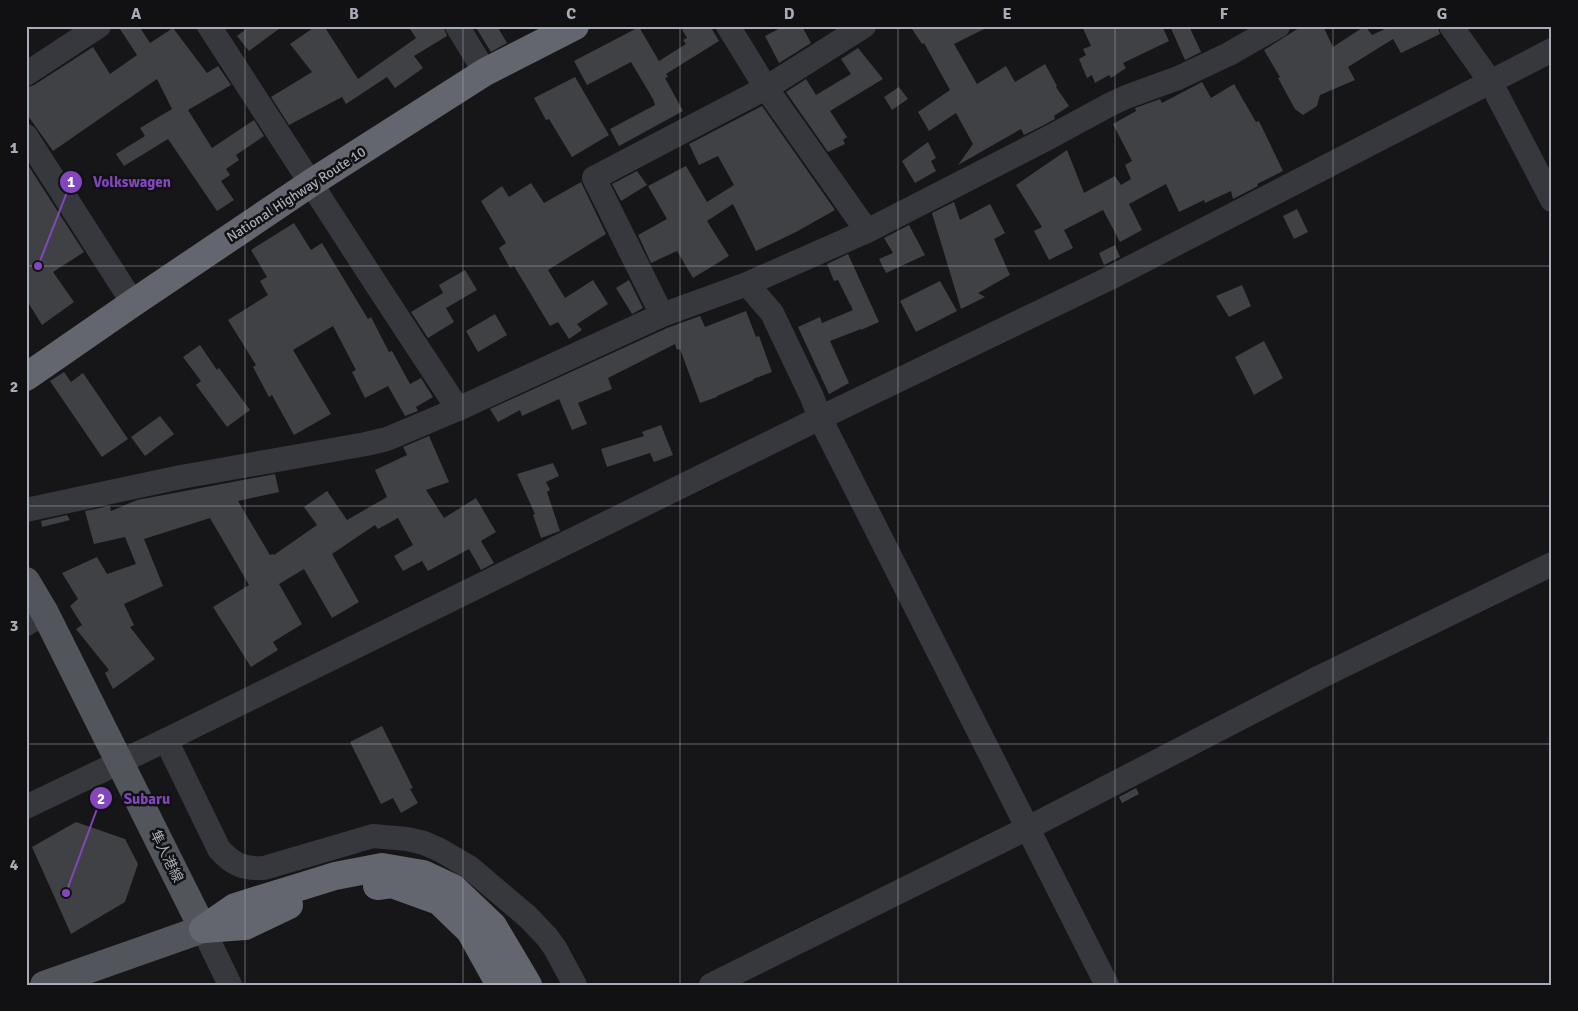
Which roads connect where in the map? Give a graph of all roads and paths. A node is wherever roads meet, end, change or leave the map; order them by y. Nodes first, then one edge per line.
1 (100, 26) edge
2 (209, 26) edge
3 (457, 26) edge
4 (575, 26) edge
5 (728, 26) edge
6 (864, 26) edge
7 (1278, 26) edge
8 (1451, 26) edge
9 (1552, 50) edge
10 (485, 72) junction
11 (26, 74) edge
12 (1490, 81) junction
13 (766, 88) junction
14 (26, 136) edge
15 (311, 183) junction
16 (1552, 200) edge
17 (867, 231) junction
18 (747, 284) junction
19 (133, 302) junction
20 (662, 315) junction
21 (26, 376) edge
22 (458, 409) junction
23 (820, 418) junction
24 (26, 510) edge
25 (1552, 564) edge
26 (26, 581) edge
27 (36, 618) edge
28 (166, 740) junction
29 (121, 762) junction
30 (26, 808) edge
31 (1028, 828) junction
32 (203, 929) junction
33 (44, 985) edge
34 (230, 985) edge
35 (500, 985) edge
36 (528, 985) edge
37 (575, 985) edge
38 (711, 985) edge
39 (1107, 985) edge

1 - 11 street
2 - 15 street
3 - 10 street
4 - 10 highway, National Highway Route 10
5 - 13 street
6 - 13 street
7 - 17 street
8 - 12 street
9 - 12 street
10 - 15 highway, National Highway Route 10
12 - 16 street
12 - 23 street
13 - 17 street
13 - 20 street
14 - 19 street
15 - 19 highway, National Highway Route 10
15 - 22 street
17 - 18 street
18 - 20 street
18 - 23 street
19 - 21 highway, National Highway Route 10
20 - 22 street
22 - 24 street
23 - 28 street
23 - 31 street
25 - 31 street
26 - 27 main road, 隼人港線
27 - 29 main road, 隼人港線
28 - 29 street
28 - 37 street
29 - 30 street
29 - 32 main road, 隼人港線
31 - 38 street
31 - 39 street
32 - 33 main road
32 - 34 street
32 - 35 highway
32 - 36 highway

